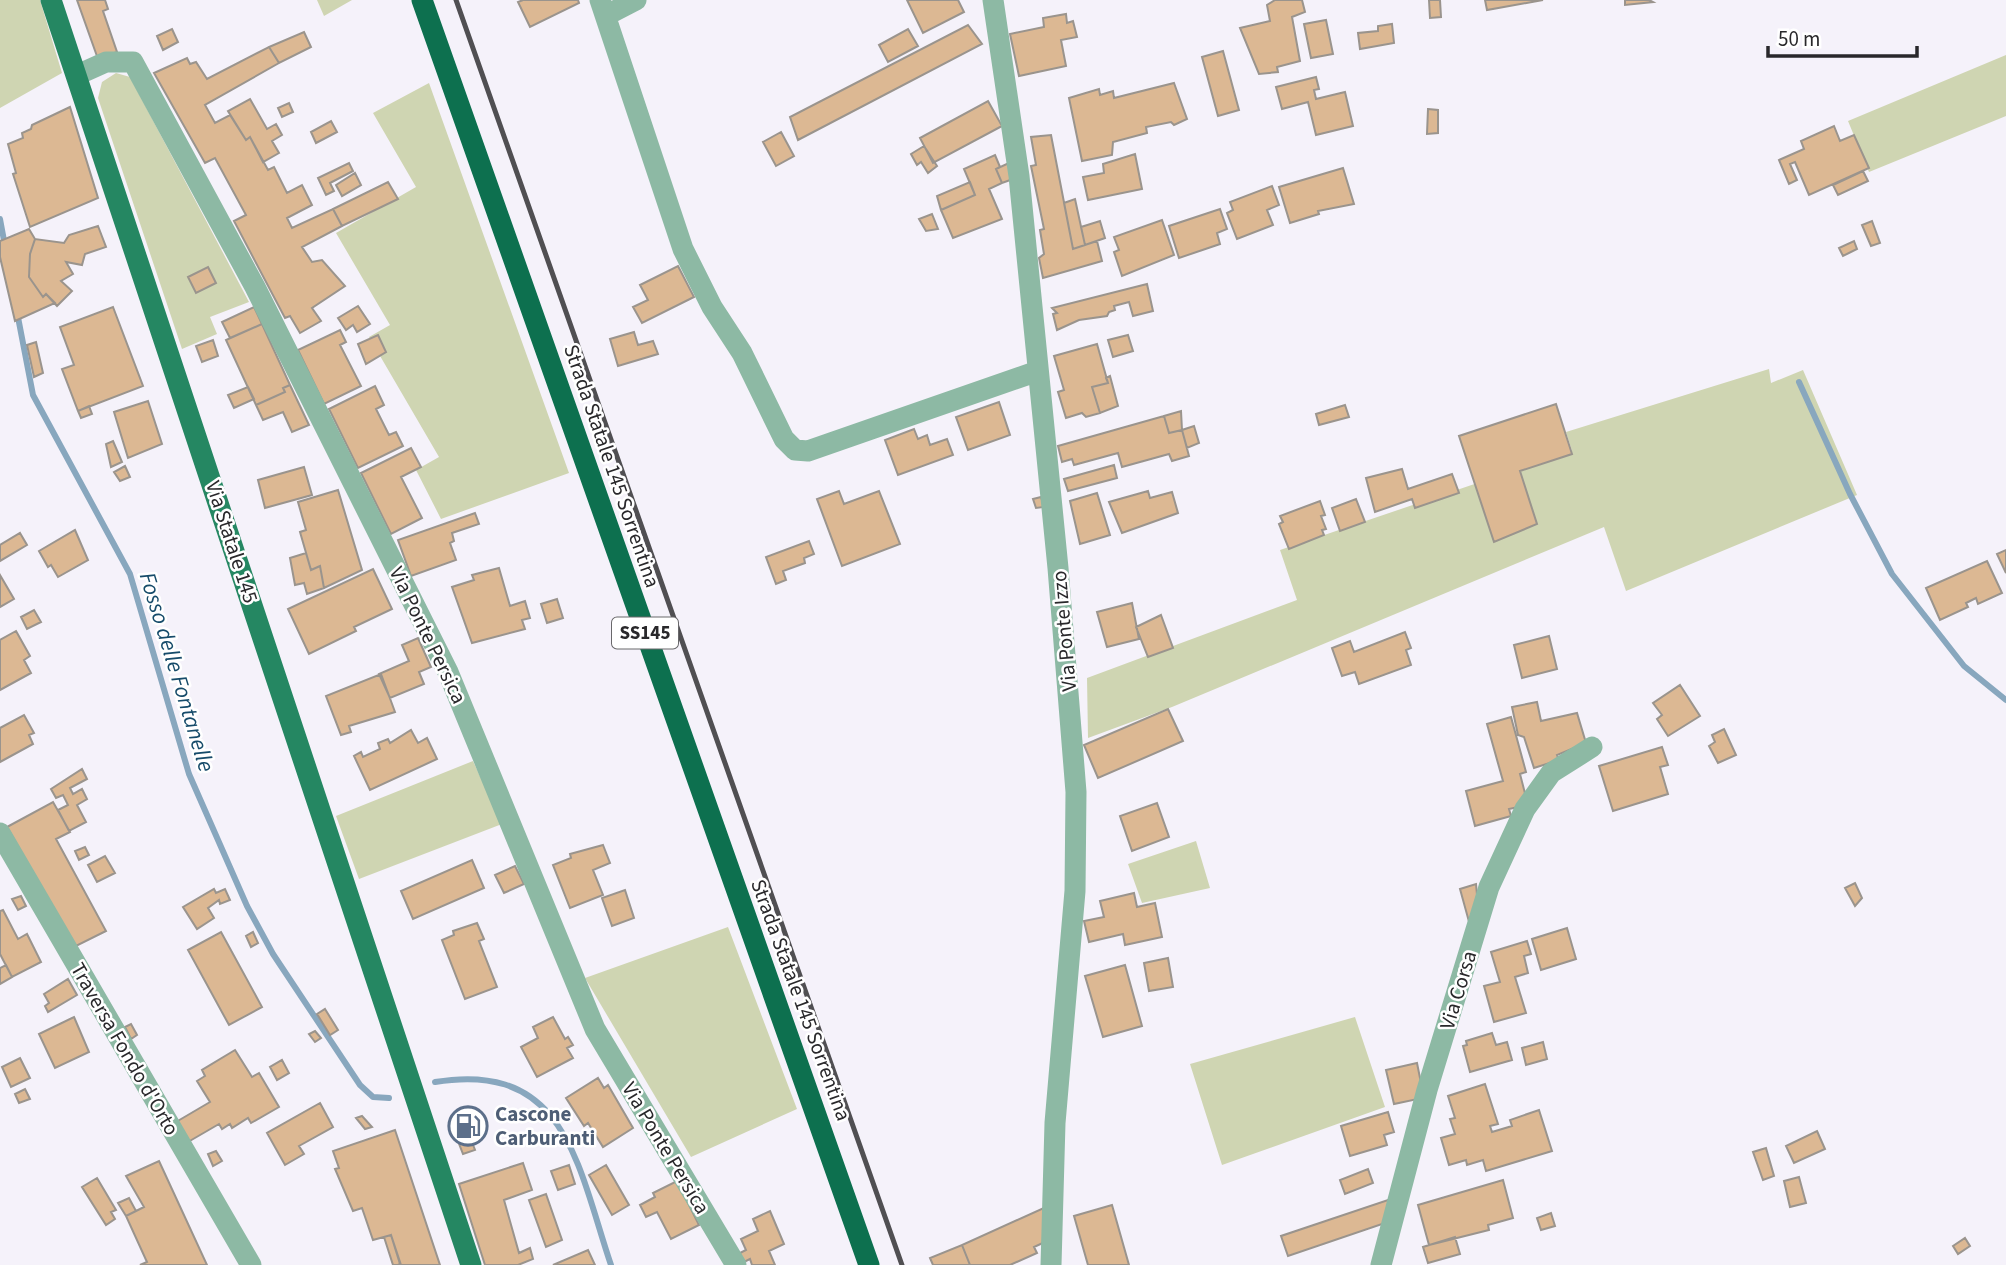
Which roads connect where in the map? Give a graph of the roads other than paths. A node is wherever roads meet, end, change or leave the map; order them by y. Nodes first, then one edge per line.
1 (51, 0) edge
2 (422, 0) edge
3 (636, 0) edge
4 (993, 0) edge
5 (604, 8) edge
6 (77, 75) junction
7 (1038, 371) junction
8 (1592, 747) dead end
9 (0, 833) edge
10 (251, 1265) edge
11 (471, 1265) edge
12 (736, 1265) edge
13 (869, 1265) edge
14 (1051, 1265) edge
15 (1381, 1265) edge

1 - 6 main road, Via Statale 145
2 - 13 highway, Strada Statale 145 Sorrentina / SS145
3 - 5 street
4 - 7 street, Via Ponte Izzo
5 - 7 street
6 - 11 main road, Via Statale 145
6 - 12 street, Via Ponte Persica
7 - 14 street, Via Ponte Izzo
8 - 15 street, Via Corsa
9 - 10 street, Traversa Fondo d'Orto

